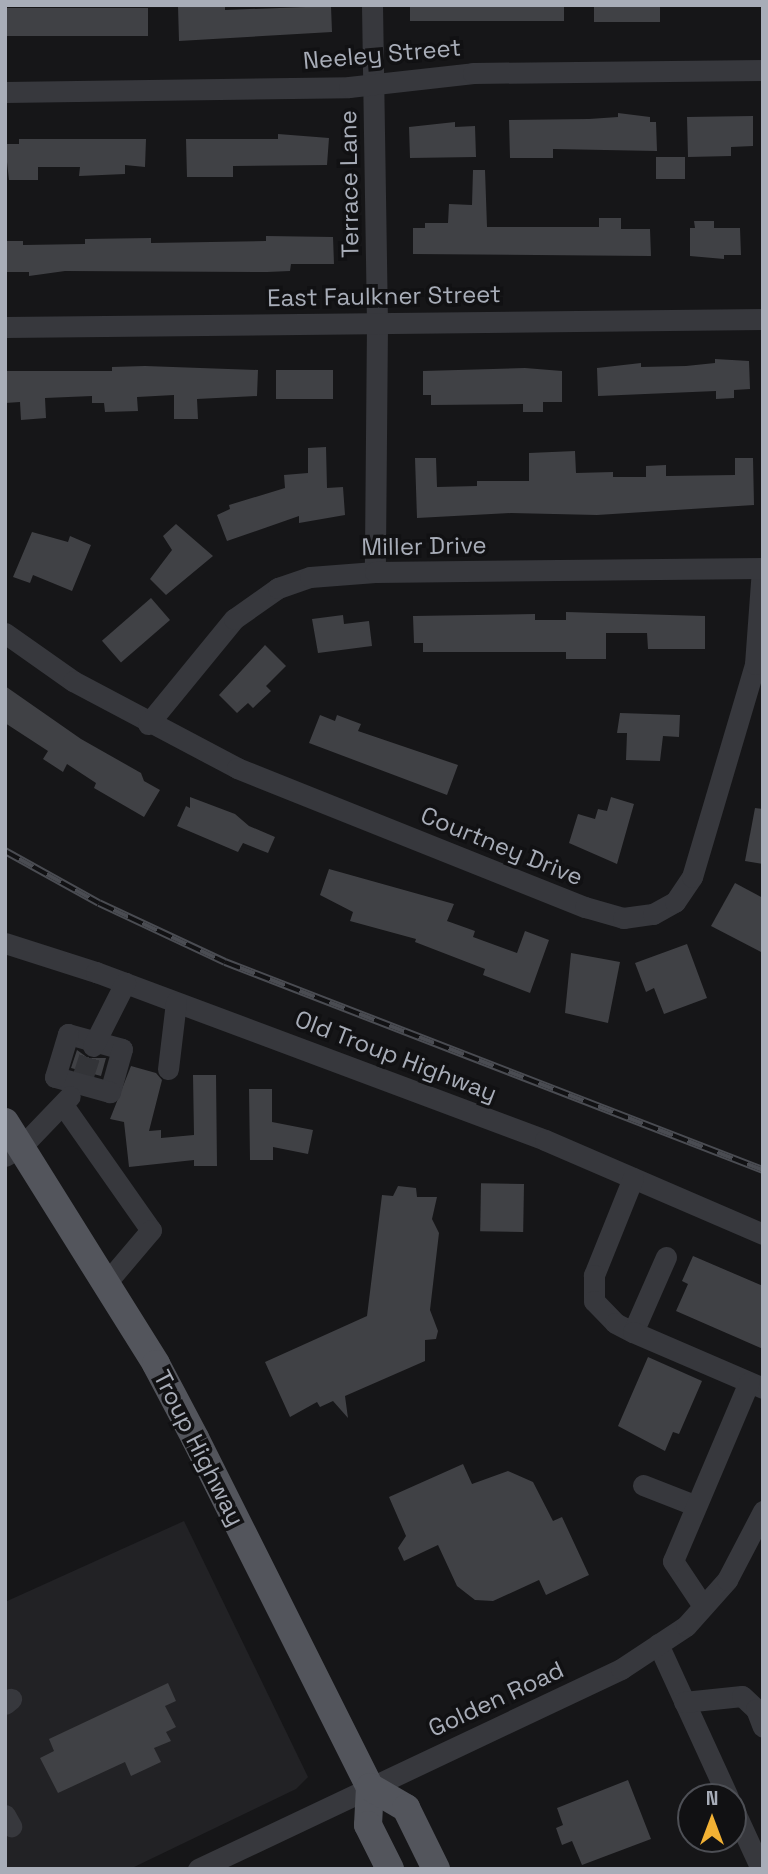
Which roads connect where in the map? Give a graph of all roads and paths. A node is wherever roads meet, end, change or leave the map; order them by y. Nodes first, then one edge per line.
1 (372, 5) edge
2 (763, 70) edge
3 (374, 83) junction
4 (5, 92) edge
5 (763, 319) edge
6 (377, 323) junction
7 (5, 327) edge
8 (763, 568) edge
9 (375, 572) junction
10 (5, 633) edge
11 (148, 724) junction
12 (5, 943) edge
13 (125, 983) junction
14 (176, 1002) junction
15 (93, 1043) junction
16 (167, 1069) dead end
17 (82, 1081) junction
18 (63, 1105) junction
19 (5, 1122) edge
20 (14, 1151) edge
21 (633, 1178) junction
22 (763, 1234) edge
23 (666, 1257) dead end
24 (106, 1283) junction
25 (633, 1332) junction
26 (756, 1385) edge
27 (643, 1485) dead end
28 (694, 1505) junction
29 (763, 1511) edge
30 (703, 1606) junction
31 (658, 1644) junction
32 (684, 1702) junction
33 (763, 1727) edge
34 (722, 1783) edge
35 (370, 1787) junction
36 (747, 1838) edge
37 (198, 1869) edge
38 (390, 1869) edge
39 (436, 1869) edge
40 (761, 1869) edge

1 - 3 street, Terrace Lane
2 - 3 street, Neeley Street
3 - 4 street, Neeley Street
3 - 6 street, Terrace Lane
5 - 6 street, East Faulkner Street
6 - 7 street, East Faulkner Street
6 - 9 street, Terrace Lane
8 - 9 street, Miller Drive
8 - 11 street, Courtney Drive
9 - 11 street, Miller Drive
10 - 11 street, Courtney Drive
12 - 13 street, Old Troup Highway
13 - 14 street, Old Troup Highway
13 - 15 street
14 - 16 street
14 - 21 street, Old Troup Highway
15 - 17 street
15 - 17 street
17 - 18 street
18 - 20 street
18 - 24 street
19 - 20 main road, Troup Highway
20 - 24 main road, Troup Highway
21 - 22 street, Old Troup Highway
21 - 25 street
23 - 25 street
24 - 35 main road, Troup Highway
25 - 26 street
26 - 28 street
27 - 28 street
28 - 30 street
29 - 30 street, Golden Road
30 - 31 street, Golden Road
31 - 32 street
31 - 35 street, Golden Road
32 - 33 street
32 - 34 street
35 - 37 street, Golden Road
35 - 38 main road, Troup Highway
35 - 39 main road
36 - 40 street

